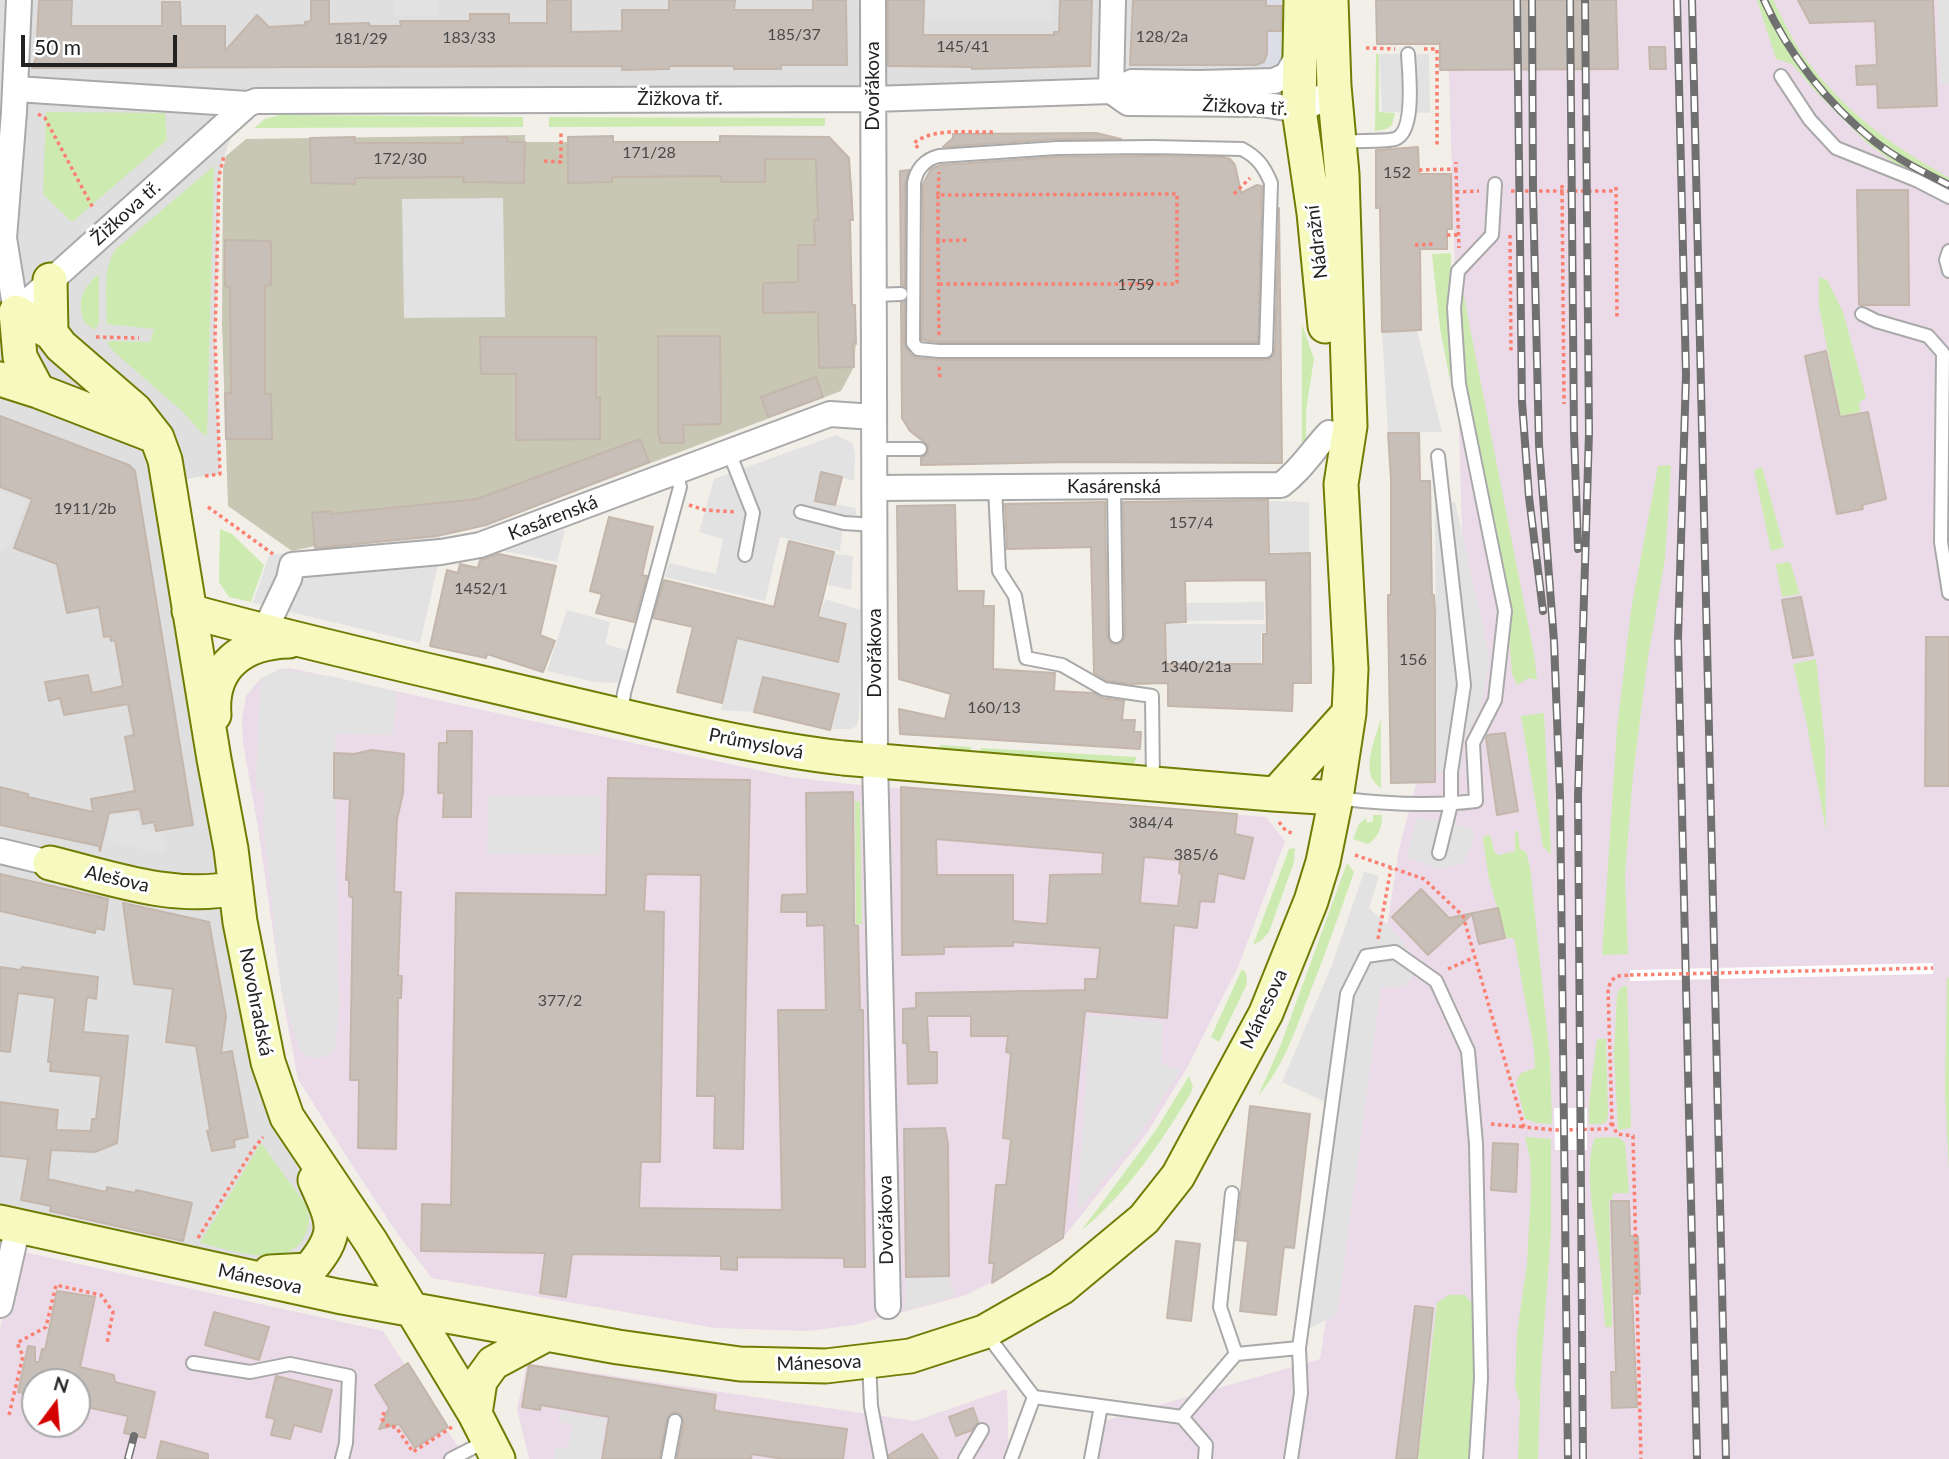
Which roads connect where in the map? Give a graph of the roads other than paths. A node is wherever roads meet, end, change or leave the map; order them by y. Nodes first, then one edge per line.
1 (19, 0) edge
2 (873, 0) edge
3 (1113, 0) edge
4 (1301, 0) edge
5 (1331, 0) edge
6 (1302, 50) junction
7 (1408, 54) dead end
8 (1780, 76) dead end
9 (1334, 86) junction
10 (16, 89) junction
11 (1111, 91) junction
12 (873, 99) junction
13 (248, 104) junction
14 (1299, 110) junction
15 (1339, 142) junction
16 (1500, 186) road end
17 (1949, 197) edge
18 (1949, 251) edge
19 (1949, 271) edge
20 (50, 280) junction
21 (901, 297) dead end
22 (873, 298) junction
23 (8, 314) edge
24 (1862, 314) dead end
25 (51, 333) junction
26 (1266, 352) joint
27 (0, 379) edge
28 (38, 391) junction
29 (874, 417) junction
30 (1329, 433) junction
31 (157, 438) junction
32 (874, 449) junction
33 (920, 449) dead end
34 (730, 452) junction
35 (1438, 456) dead end
36 (676, 472) junction
37 (1341, 484) junction
38 (1114, 486) junction
39 (995, 487) junction
40 (875, 488) junction
41 (801, 512) dead end
42 (875, 525) junction
43 (1945, 542) edge
44 (746, 555) dead end
45 (1949, 593) edge
46 (189, 611) junction
47 (264, 632) junction
48 (1116, 636) dead end
49 (307, 641) junction
50 (1349, 713) junction
51 (621, 715) junction
52 (214, 759) junction
53 (875, 760) junction
54 (1153, 784) junction
55 (1276, 794) junction
56 (1336, 798) junction
57 (1451, 804) junction
58 (0, 851) edge
59 (1439, 853) dead end
60 (50, 863) joint
61 (236, 888) junction
62 (275, 1127) junction
63 (1232, 1193) dead end
64 (9, 1224) edge
65 (235, 1273) junction
66 (0, 1304) edge
67 (888, 1306) dead end
68 (411, 1310) junction
69 (984, 1332) junction
70 (547, 1334) junction
71 (1299, 1348) junction
72 (1236, 1354) junction
73 (869, 1361) junction
74 (193, 1363) dead end
75 (1034, 1397) junction
76 (1101, 1406) junction
77 (1182, 1417) junction
78 (675, 1421) dead end
79 (982, 1430) dead end
80 (484, 1431) edge
81 (342, 1459) edge
82 (451, 1459) edge
83 (668, 1459) edge
84 (881, 1459) edge
85 (965, 1459) edge
86 (1011, 1459) edge
87 (1091, 1459) edge
88 (1205, 1459) edge
89 (1291, 1459) edge
90 (1476, 1459) edge

1 - 10 street
2 - 12 street, Dvořákova
3 - 11 street
4 - 6 main road, Nádražní
5 - 9 main road, Nádražní
6 - 11 street, Žižkova tř.
6 - 14 main road, Nádražní
7 - 15 lane
8 - 17 lane
9 - 14 street
9 - 15 main road, Nádražní
10 - 13 street, Žižkova tř.
10 - 23 street
11 - 12 street, Žižkova tř.
11 - 14 street, Žižkova tř.
12 - 13 street, Žižkova tř.
12 - 22 street, Dvořákova
13 - 20 street, Žižkova tř.
14 - 30 main road, Nádražní
15 - 37 main road, Nádražní
16 - 57 lane
18 - 19 lane
20 - 23 street, Žižkova tř.
20 - 25 main road
21 - 22 lane
22 - 29 street, Dvořákova
23 - 25 main road
23 - 28 main road
24 - 43 lane
25 - 31 main road
26 - 26 lane
27 - 28 main road
28 - 31 main road
29 - 32 street, Dvořákova
29 - 34 street, Kasárenská
30 - 37 main road, Nádražní
30 - 38 street, Kasárenská
31 - 46 main road, Novohradská
32 - 33 lane
32 - 40 street, Dvořákova
34 - 36 street, Kasárenská
34 - 44 lane
35 - 57 lane
36 - 47 street, Kasárenská
36 - 51 lane
37 - 50 main road, Nádražní
38 - 39 street, Kasárenská
38 - 48 lane
39 - 40 street, Kasárenská
39 - 54 lane
40 - 42 street, Dvořákova
41 - 42 lane
42 - 53 street, Dvořákova
43 - 45 lane
46 - 47 main road, Průmyslová
46 - 52 main road, Novohradská
47 - 49 main road, Průmyslová
49 - 51 main road, Průmyslová
49 - 52 main road
50 - 55 main road
50 - 56 main road, Nádražní
51 - 53 main road, Průmyslová
52 - 61 main road, Novohradská
53 - 54 main road, Průmyslová
53 - 67 street, Dvořákova
54 - 55 main road, Průmyslová
55 - 56 main road, Průmyslová
56 - 57 lane
56 - 69 main road, Mánesova
57 - 59 lane
58 - 60 street, Alešova
60 - 61 main road, Alešova
61 - 62 main road, Novohradská
62 - 65 main road
62 - 68 main road, Novohradská
63 - 72 lane
64 - 65 main road, Mánesova
64 - 66 street
65 - 68 main road, Mánesova
68 - 70 main road, Mánesova
68 - 80 main road, Novohradská
69 - 73 main road, Mánesova
69 - 75 lane
70 - 73 main road, Mánesova
70 - 80 main road
71 - 72 lane
71 - 89 lane
71 - 90 lane
72 - 77 lane
73 - 84 lane
74 - 81 lane
75 - 76 lane
75 - 86 lane
76 - 77 lane
76 - 87 lane
77 - 88 lane
78 - 83 lane
79 - 85 lane
80 - 82 lane

